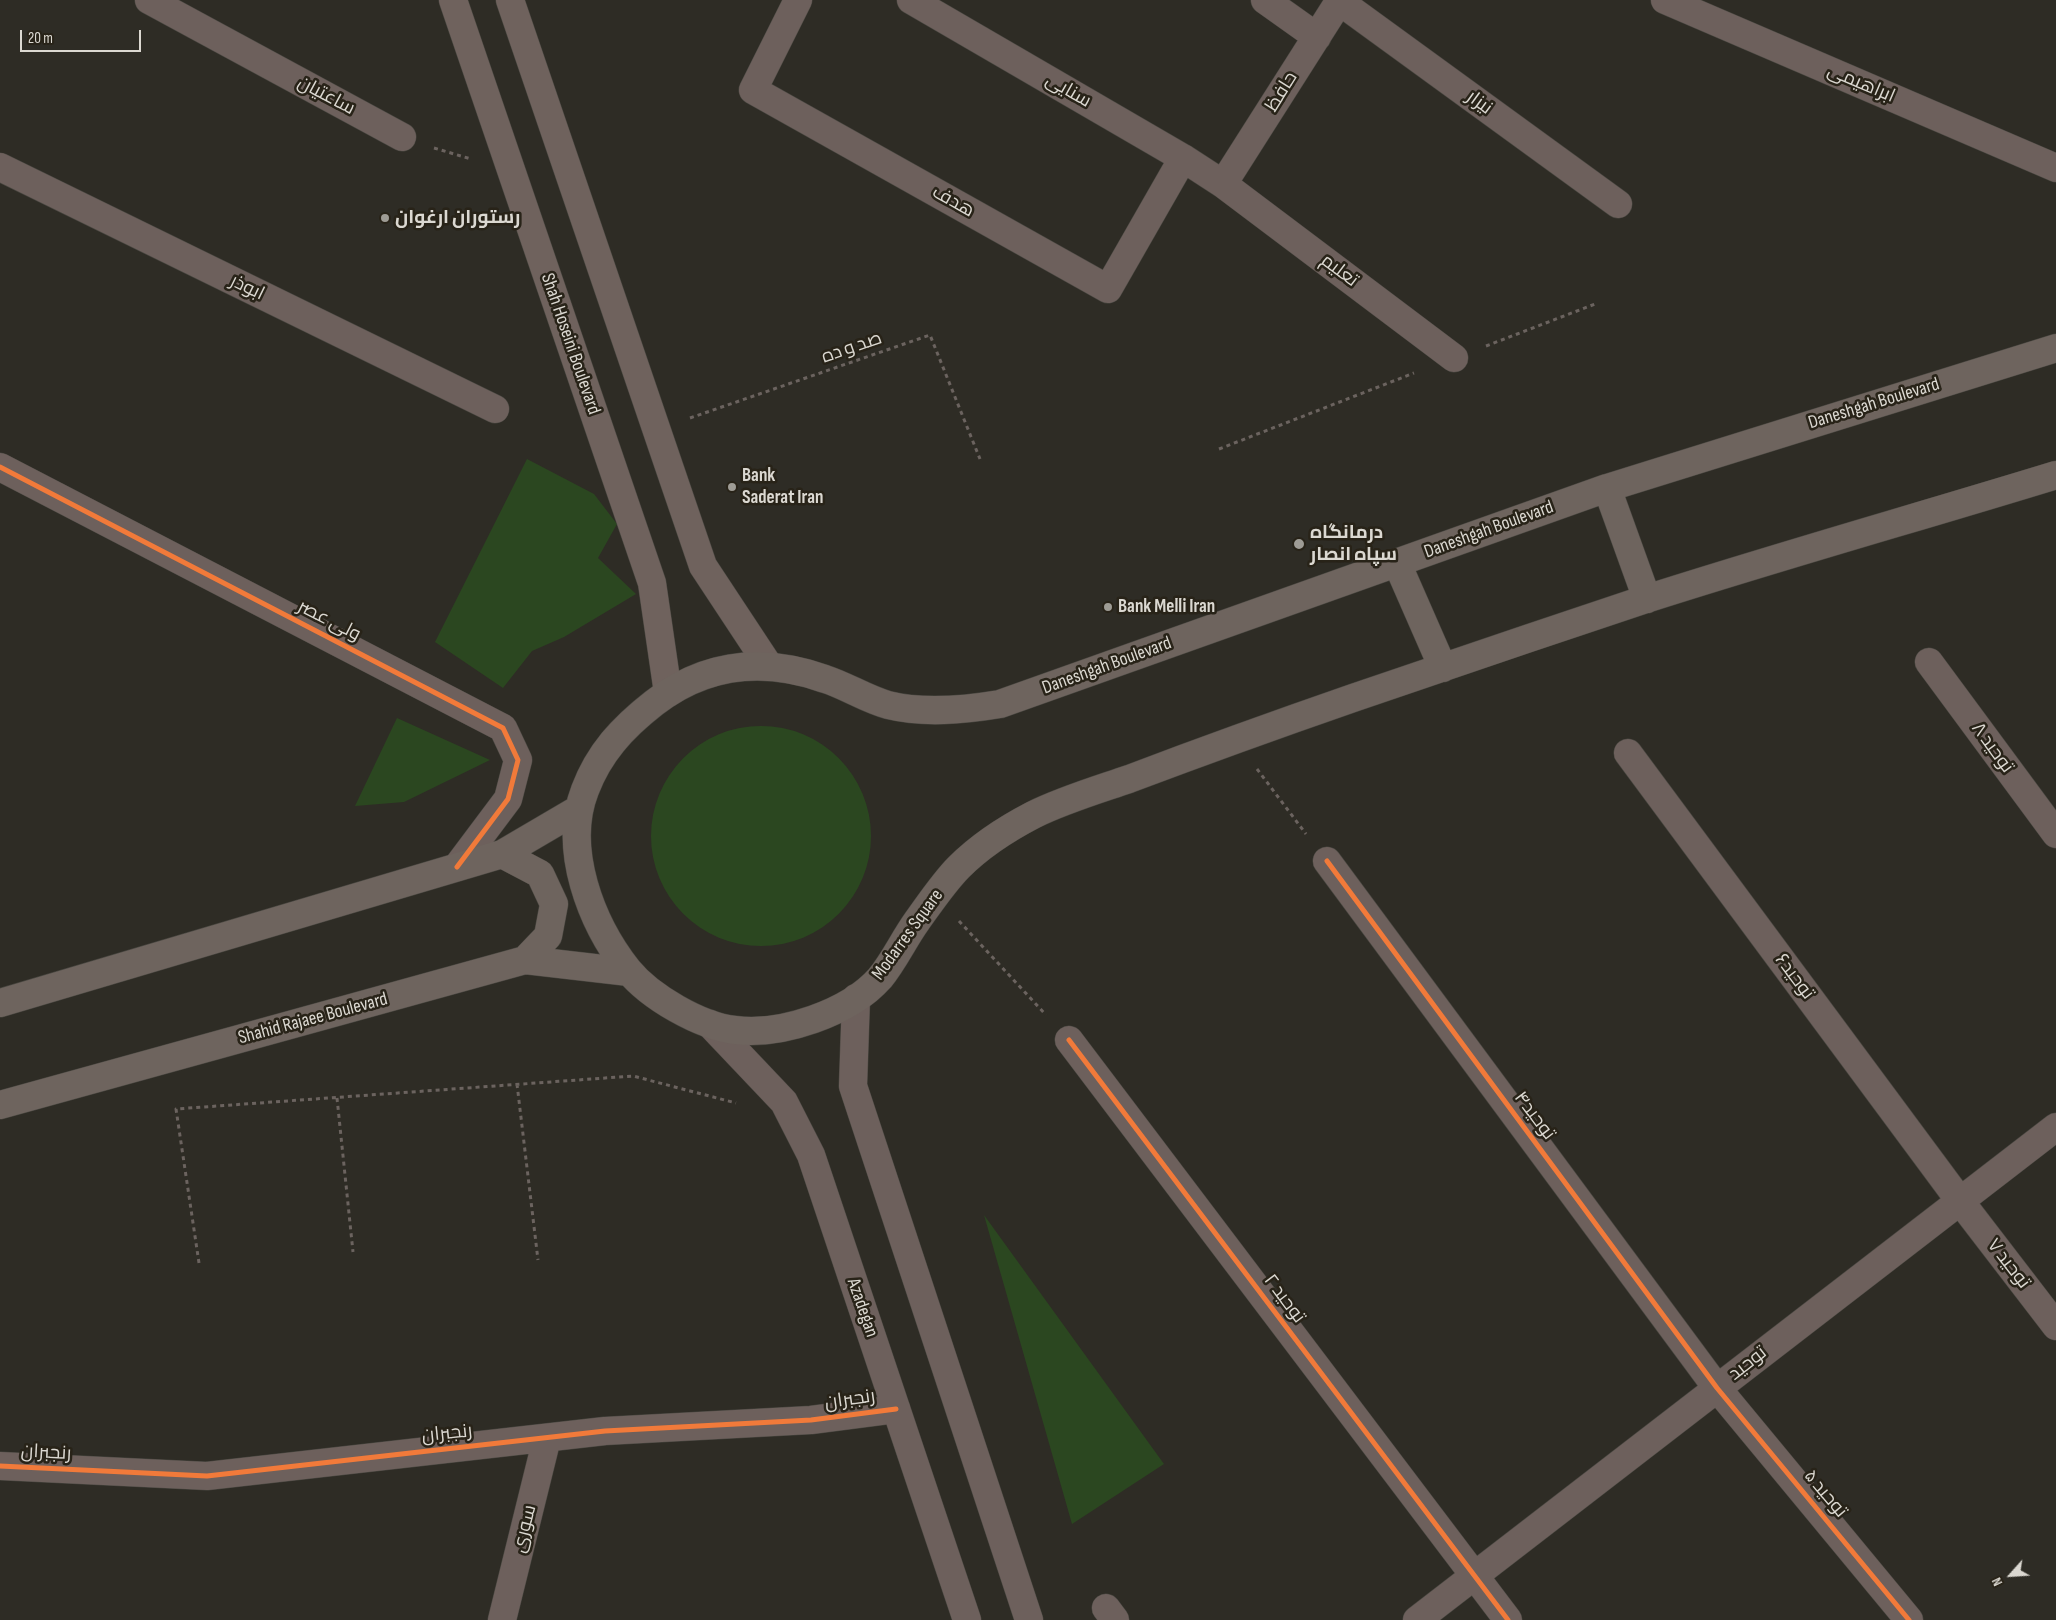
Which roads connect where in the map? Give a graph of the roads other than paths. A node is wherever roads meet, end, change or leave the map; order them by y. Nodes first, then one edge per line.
1 (149, 0) edge
2 (453, 0) edge
3 (510, 0) edge
4 (798, 0) edge
5 (911, 0) edge
6 (1265, 0) edge
7 (1340, 0) edge
8 (1665, 0) edge
9 (1317, 36) junction
10 (402, 137) road end
11 (1183, 158) junction
12 (0, 167) edge
13 (2056, 168) edge
14 (1223, 184) junction
15 (1618, 204) dead end
16 (2056, 348) edge
17 (1454, 358) road end
18 (495, 409) dead end
19 (0, 468) edge
20 (2056, 475) edge
21 (1607, 488) junction
22 (1397, 563) junction
23 (1647, 599) junction
24 (1929, 662) dead end
25 (769, 666) junction
26 (1443, 668) junction
27 (668, 692) junction
28 (893, 707) joint
29 (1628, 753) dead end
30 (577, 810) junction
31 (2056, 834) edge
32 (502, 854) junction
33 (1327, 861) road end
34 (458, 867) junction
35 (525, 960) junction
36 (629, 972) junction
37 (856, 998) junction
38 (0, 1004) edge
39 (710, 1024) junction
40 (1069, 1040) road end
41 (0, 1105) edge
42 (2056, 1127) edge
43 (1960, 1201) junction
44 (2056, 1326) edge
45 (1717, 1388) junction
46 (896, 1409) junction
47 (547, 1438) junction
48 (0, 1466) edge
49 (1474, 1576) junction
50 (502, 1620) edge
51 (967, 1620) edge
52 (1029, 1620) edge
53 (1417, 1620) edge
54 (1508, 1620) edge
55 (1909, 1620) edge

1 - 10 street, ساعتیان
2 - 27 main road, Shah Hoseini Boulevard
3 - 25 main road
4 - 11 street, هدف
5 - 11 street, سنایی
6 - 9 street
7 - 9 street, حافظ
7 - 15 street, نیزار
8 - 13 street, ابراهیمی
9 - 14 street, حافظ
11 - 14 street, سنایی
12 - 18 street, ابوذر
14 - 17 street, تعلیم
16 - 21 highway, Daneshgah Boulevard
19 - 34 street, ولی عصر
20 - 23 highway
21 - 22 highway, Daneshgah Boulevard
21 - 23 highway
22 - 26 highway
22 - 28 highway, Daneshgah Boulevard
23 - 26 highway
24 - 31 street, توحید ۸
25 - 27 highway, Modarres Square
25 - 28 highway, Modarres Square
26 - 37 highway, Modarres Square
27 - 30 highway, Modarres Square
29 - 43 street, توحید۶
30 - 32 highway
30 - 36 highway, Modarres Square
32 - 34 highway
32 - 35 highway
33 - 45 street, توحید۴
34 - 38 highway
35 - 36 highway, Shahid Rajaee Boulevard
35 - 41 highway, Shahid Rajaee Boulevard
36 - 39 highway, Modarres Square
37 - 39 highway, Modarres Square
37 - 52 street
39 - 46 street, Azadegan
40 - 49 street, توحید ۲
42 - 43 street, توحید
43 - 44 street, توحید ۷
43 - 45 street, توحید
45 - 49 street, توحید
45 - 55 street, توحید ۵
46 - 47 street, رنجبران
46 - 51 street, Azadegan
47 - 48 street, رنجبران
47 - 50 street, سوری
49 - 53 street, توحید
49 - 54 street, توحید ۲

